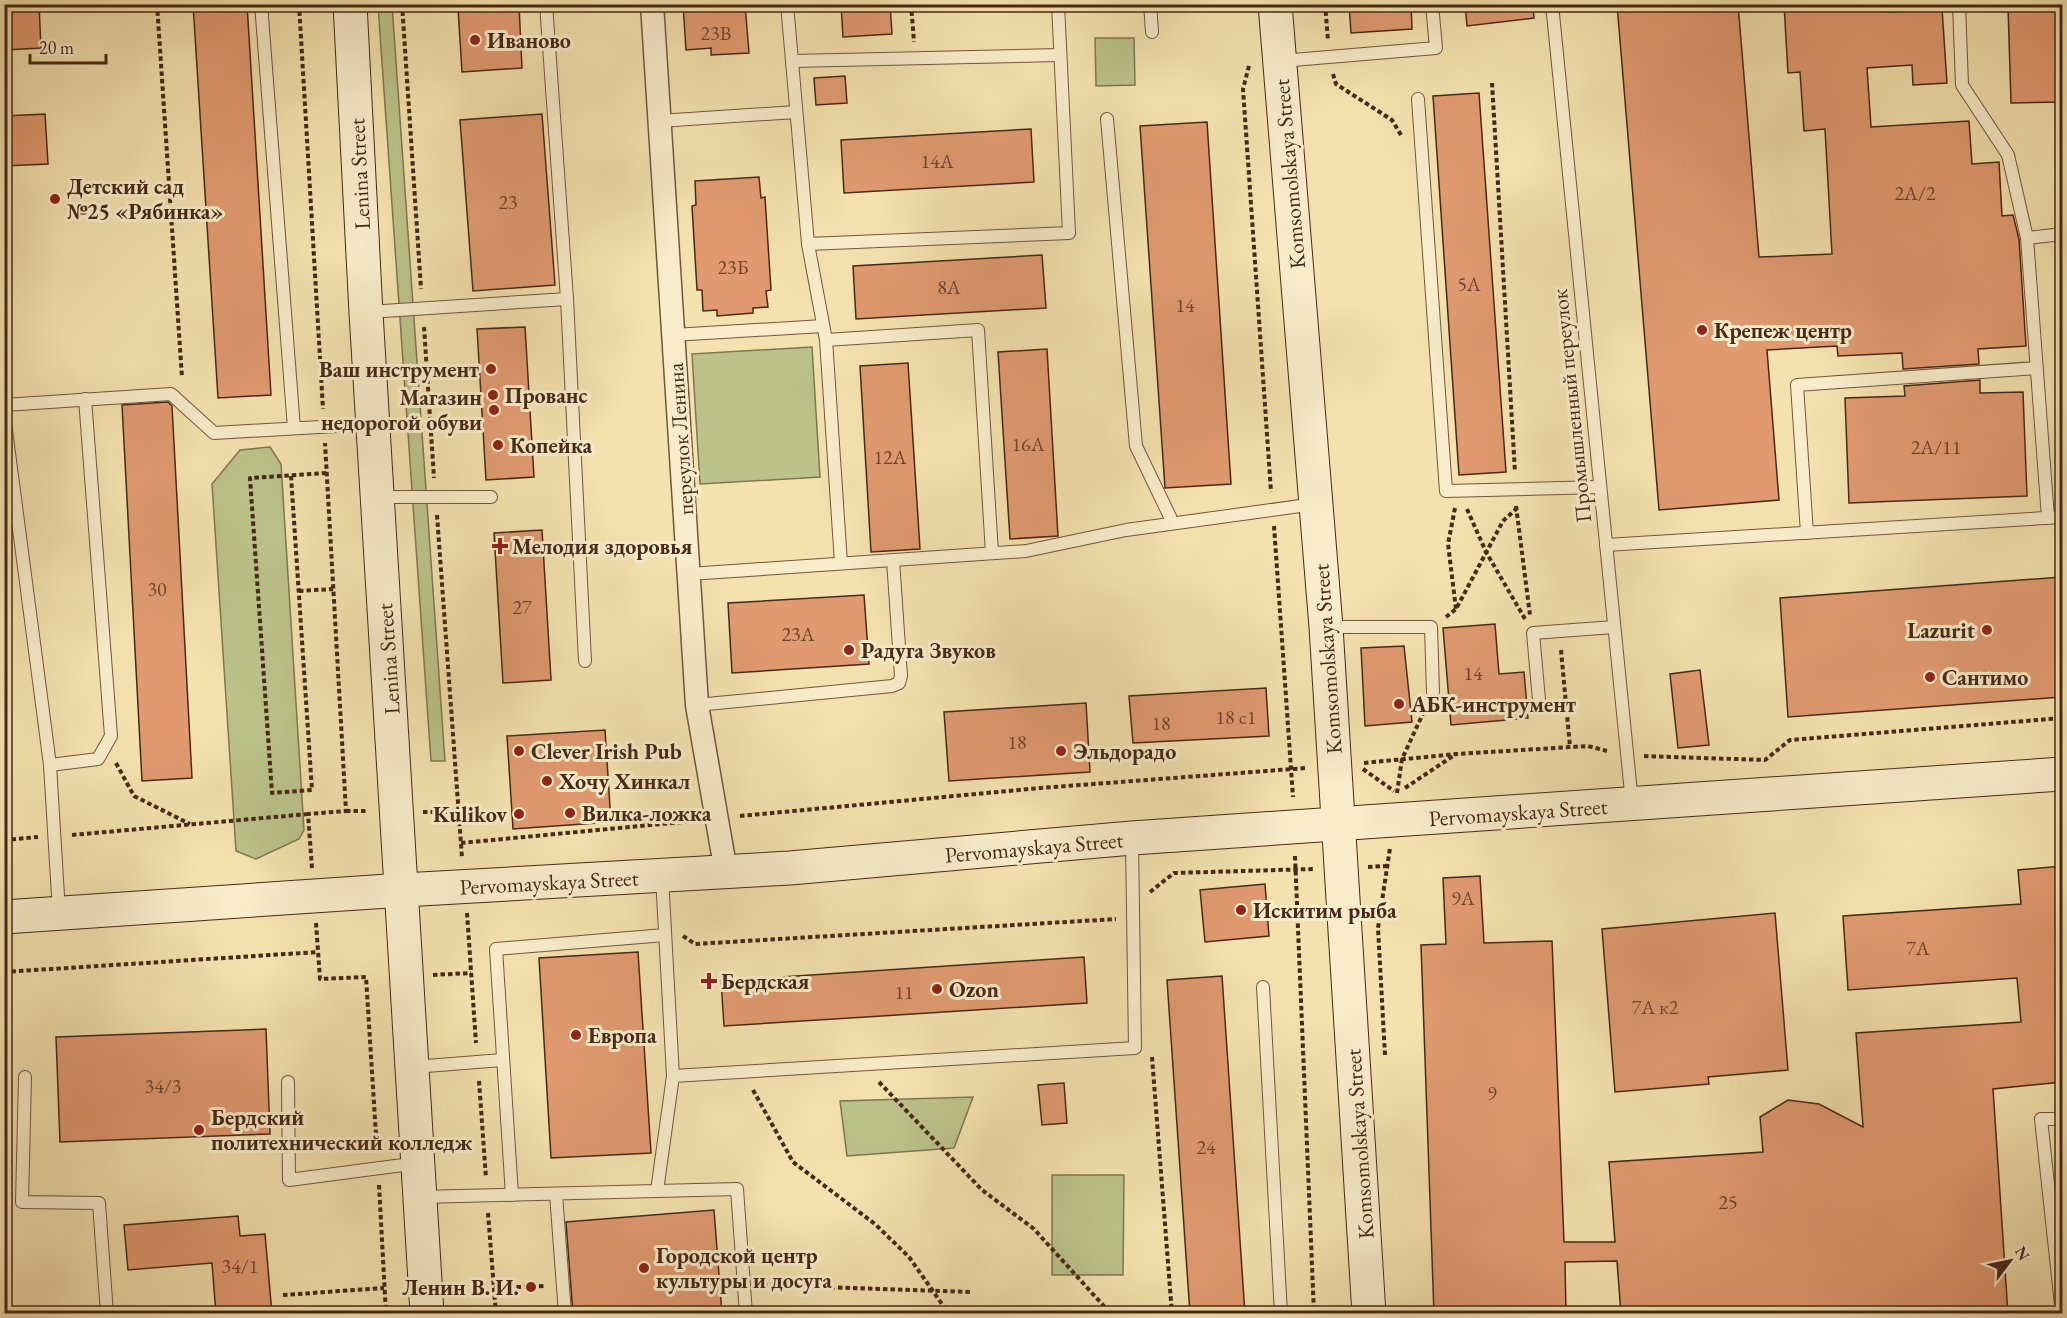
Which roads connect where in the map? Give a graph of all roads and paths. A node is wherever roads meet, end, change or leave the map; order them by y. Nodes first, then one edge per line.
1 (157, 4) edge
2 (261, 4) edge
3 (299, 4) edge
4 (350, 4) edge
5 (402, 4) edge
6 (546, 4) edge
7 (652, 4) edge
8 (787, 4) edge
9 (911, 4) edge
10 (1058, 4) edge
11 (1150, 4) edge
12 (1275, 4) edge
13 (1325, 4) edge
14 (1432, 4) edge
15 (1552, 4) edge
16 (1959, 4) edge
17 (1152, 32) dead end
18 (1060, 55) junction
19 (915, 57) junction
20 (1329, 58) junction
21 (792, 61) junction
22 (1265, 62) junction
23 (1492, 83) dead end
24 (1418, 99) dead end
25 (796, 112) junction
26 (1107, 118) dead end
27 (659, 121) junction
28 (1424, 171) junction
29 (2062, 234) edge
30 (2027, 238) junction
31 (807, 244) junction
32 (567, 298) junction
33 (423, 310) junction
34 (366, 313) junction
35 (823, 326) junction
36 (673, 335) junction
37 (826, 340) junction
38 (2036, 368) junction
39 (85, 399) junction
40 (4, 405) edge
41 (184, 406) junction
42 (4, 415) edge
43 (373, 424) junction
44 (324, 427) junction
45 (294, 428) junction
46 (327, 473) junction
47 (291, 476) junction
48 (1600, 487) junction
49 (1539, 488) junction
50 (1516, 489) junction
51 (1458, 491) junction
52 (378, 497) junction
53 (435, 497) junction
54 (491, 497) dead end
55 (1316, 504) junction
56 (1516, 509) junction
57 (1273, 510) junction
58 (2062, 517) edge
59 (2048, 518) junction
60 (1173, 524) junction
61 (1807, 532) junction
62 (1606, 545) junction
63 (1486, 552) junction
64 (992, 553) junction
65 (893, 560) junction
66 (841, 563) junction
67 (689, 574) junction
68 (333, 589) junction
69 (299, 591) junction
70 (1456, 609) junction
71 (1326, 627) junction
72 (1431, 627) junction
73 (1614, 627) junction
74 (1559, 631) junction
75 (1533, 633) junction
76 (585, 661) dead end
77 (1433, 692) joint
78 (1539, 700) dead end
79 (698, 705) junction
80 (2062, 718) edge
81 (106, 745) junction
82 (1570, 747) dead end
83 (1456, 754) dead end
84 (1628, 756) junction
85 (1402, 759) dead end
86 (1355, 763) dead end
87 (50, 765) junction
88 (2062, 774) edge
89 (1040, 788) dead end
90 (1632, 804) junction
91 (308, 814) junction
92 (716, 819) junction
93 (190, 824) junction
94 (1338, 824) junction
95 (1294, 827) junction
96 (54, 836) junction
97 (1132, 838) junction
98 (4, 840) edge
99 (461, 843) junction
100 (1387, 866) dead end
101 (1341, 868) junction
102 (1296, 870) junction
103 (726, 872) junction
104 (662, 875) junction
105 (465, 886) junction
106 (403, 890) junction
107 (314, 896) junction
108 (1133, 906) junction
109 (59, 914) junction
110 (4, 917) edge
111 (665, 928) junction
112 (480, 939) dead end
113 (469, 940) junction
114 (318, 952) junction
115 (4, 972) edge
116 (1263, 987) dead end
117 (1135, 1048) junction
118 (502, 1060) junction
119 (478, 1062) junction
120 (863, 1065) junction
121 (413, 1067) junction
122 (743, 1072) junction
123 (673, 1076) junction
124 (25, 1077) dead end
125 (288, 1082) dead end
126 (2062, 1119) edge
127 (419, 1162) junction
128 (377, 1167) junction
129 (657, 1191) junction
130 (556, 1194) junction
131 (487, 1195) junction
132 (512, 1195) junction
133 (421, 1197) junction
134 (563, 1285) junction
135 (744, 1285) junction
136 (384, 1288) junction
137 (494, 1288) junction
138 (933, 1290) junction
139 (971, 1292) dead end
140 (284, 1295) dead end
141 (107, 1314) edge
142 (386, 1314) edge
143 (427, 1314) edge
144 (496, 1314) edge
145 (565, 1314) edge
146 (746, 1314) edge
147 (949, 1314) edge
148 (1112, 1314) edge
149 (1172, 1314) edge
150 (1281, 1314) edge
151 (1314, 1314) edge
152 (1369, 1314) edge
153 (2062, 1314) edge

1 - 41 path
2 - 45 lane
3 - 44 path
4 - 34 main road, Lenina Street
5 - 33 path
6 - 32 lane
7 - 27 street, переулок Ленина
8 - 21 lane
9 - 19 path
10 - 18 lane
11 - 17 lane
12 - 22 main road, Komsomolskaya Street
13 - 20 path
14 - 20 lane
15 - 48 lane, Промышленный переулок
16 - 30 lane
18 - 19 lane
18 - 31 lane
19 - 21 lane
20 - 22 lane
20 - 28 path
21 - 25 lane
22 - 55 main road, Komsomolskaya Street
22 - 57 path
23 - 50 path
24 - 28 lane
25 - 27 lane
25 - 31 lane
26 - 60 lane
27 - 36 street, переулок Ленина
28 - 51 lane
29 - 30 lane
30 - 38 lane
31 - 35 lane
32 - 33 lane
32 - 76 lane
33 - 34 lane
33 - 53 path
34 - 43 main road, Lenina Street
35 - 36 lane
35 - 37 lane
36 - 67 street, переулок Ленина
37 - 64 lane
37 - 66 lane
38 - 59 lane
38 - 61 lane
39 - 40 lane
39 - 41 lane
39 - 81 lane
41 - 45 lane
42 - 87 lane
43 - 44 lane
43 - 52 main road, Lenina Street
44 - 45 lane
44 - 46 path
46 - 47 path
46 - 68 path
47 - 69 path
47 - 69 path
48 - 49 lane
48 - 62 lane, Промышленный переулок
49 - 50 lane
49 - 56 path
50 - 51 lane
50 - 56 path
51 - 63 path
51 - 70 path
52 - 53 lane
52 - 106 main road, Lenina Street
53 - 54 lane
53 - 99 path
55 - 57 lane
55 - 71 main road, Komsomolskaya Street
56 - 63 path
56 - 75 path
57 - 60 lane
57 - 95 path
58 - 59 lane
59 - 61 lane
60 - 64 lane
61 - 62 lane
62 - 73 lane, Промышленный переулок
63 - 70 path
63 - 75 path
64 - 65 lane
65 - 66 lane
65 - 79 lane
66 - 67 lane
67 - 79 street, переулок Ленина
68 - 69 path
68 - 91 path
70 - 72 path
71 - 72 lane
71 - 94 main road, Komsomolskaya Street
72 - 77 lane
73 - 74 lane
73 - 84 lane, Промышленный переулок
74 - 75 lane
74 - 82 path
75 - 78 lane
77 - 85 path
79 - 92 street, переулок Ленина
80 - 84 path
81 - 87 lane
81 - 93 path
83 - 86 path
84 - 90 lane, Промышленный переулок
87 - 96 lane
88 - 90 main road, Pervomayskaya Street
89 - 92 path
90 - 94 main road, Pervomayskaya Street
91 - 93 path
91 - 107 path
92 - 99 path
92 - 103 street, переулок Ленина
93 - 96 path
94 - 95 main road, Pervomayskaya Street
94 - 101 main road, Komsomolskaya Street
95 - 97 main road, Pervomayskaya Street
95 - 102 path
96 - 98 path
96 - 109 lane
97 - 103 main road, Pervomayskaya Street
97 - 108 lane
99 - 105 path
100 - 101 path
101 - 102 path
101 - 152 main road, Komsomolskaya Street
102 - 108 path
102 - 151 path
103 - 104 main road, Pervomayskaya Street
104 - 105 main road, Pervomayskaya Street
104 - 111 lane
105 - 106 main road, Pervomayskaya Street
105 - 113 path
106 - 107 main road, Pervomayskaya Street
106 - 121 main road, Lenina Street
107 - 109 main road, Pervomayskaya Street
107 - 114 path
108 - 111 path
108 - 117 lane
109 - 110 main road, Pervomayskaya Street
111 - 118 lane
111 - 123 lane
112 - 113 path
113 - 119 path
114 - 115 path
114 - 128 path
116 - 150 lane
117 - 120 lane
117 - 149 path
118 - 119 lane
118 - 132 lane
119 - 121 lane
119 - 131 path
120 - 122 lane
120 - 148 path
121 - 127 main road, Lenina Street
122 - 123 lane
122 - 138 path
123 - 129 lane
124 - 141 lane
125 - 128 lane
126 - 153 lane
127 - 128 lane
127 - 133 main road, Lenina Street
128 - 136 path
129 - 130 lane
129 - 135 lane
130 - 132 lane
130 - 134 lane
131 - 132 lane
131 - 133 lane
131 - 137 path
133 - 143 main road, Lenina Street
134 - 137 path
134 - 145 lane
135 - 138 path
135 - 146 lane
136 - 140 path
136 - 142 path
137 - 144 path
138 - 139 path
138 - 147 path

